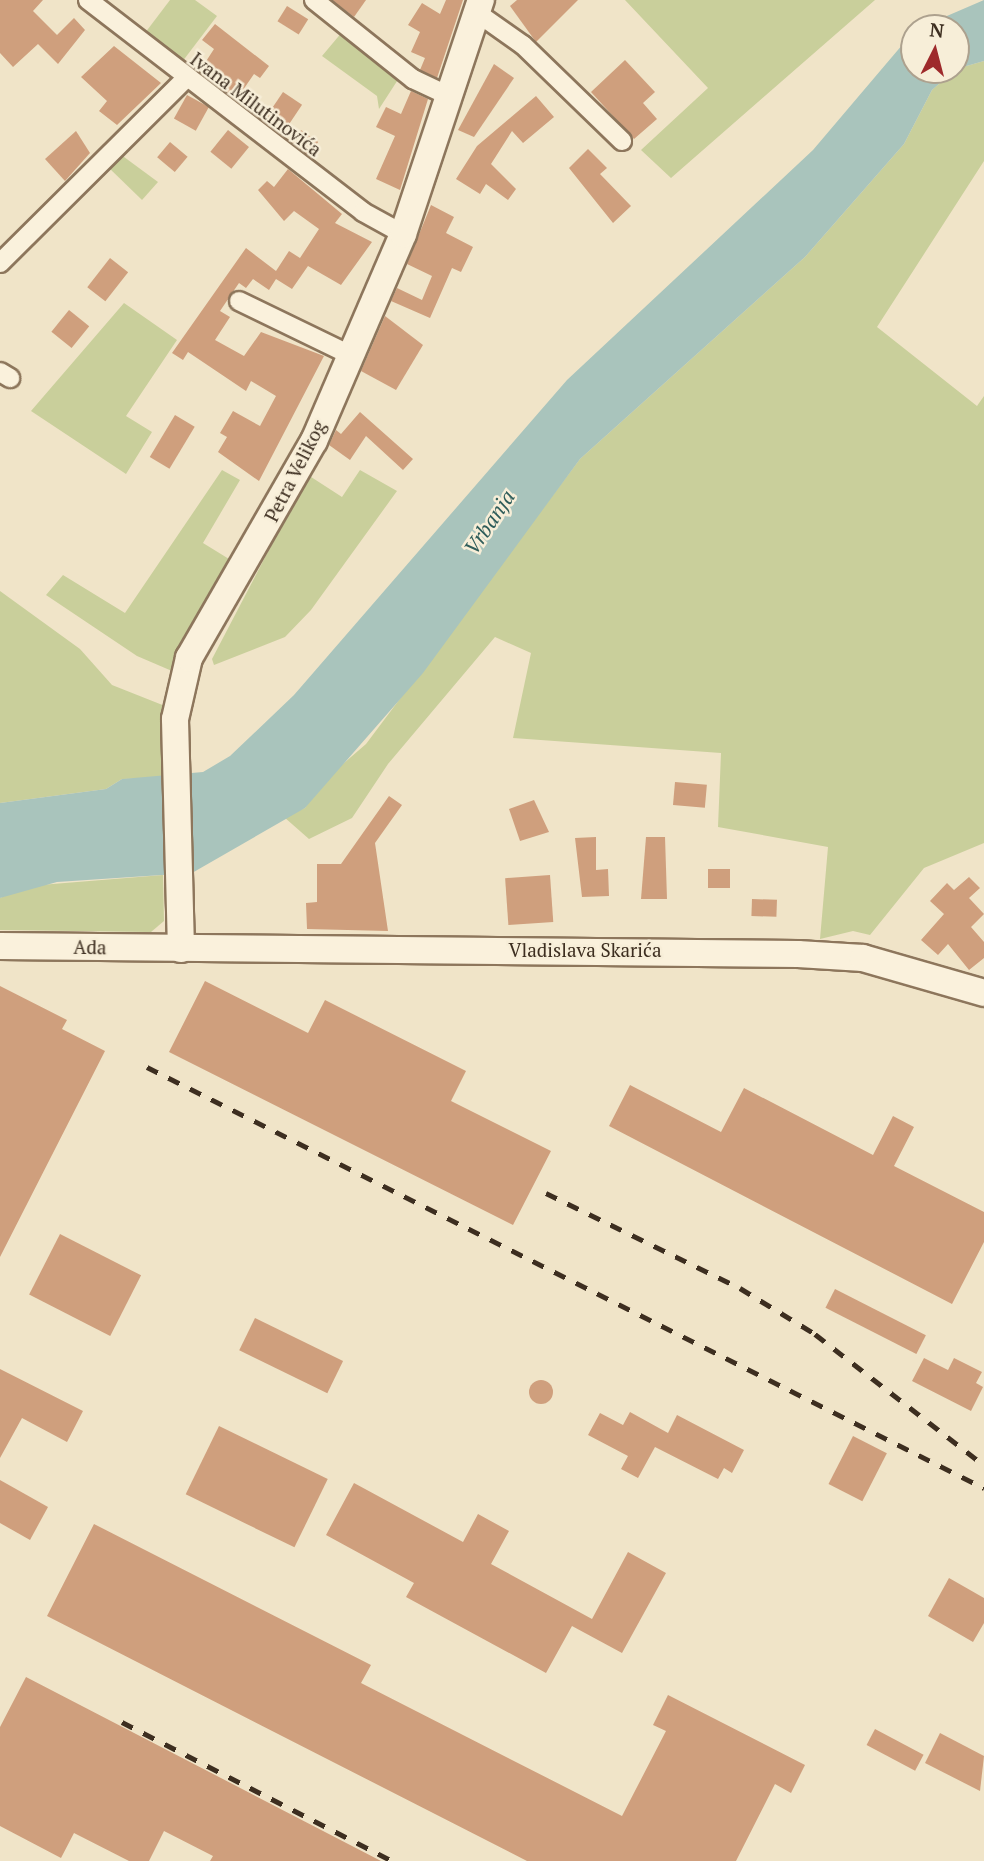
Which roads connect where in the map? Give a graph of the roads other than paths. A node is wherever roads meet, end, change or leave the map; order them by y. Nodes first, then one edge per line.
1 (89, 0) edge
2 (314, 0) edge
3 (478, 6) edge
4 (186, 78) junction
5 (451, 97) junction
6 (622, 141) dead end
7 (403, 234) junction
8 (0, 263) edge
9 (239, 301) dead end
10 (350, 355) junction
11 (0, 946) edge
12 (181, 948) junction
13 (984, 993) edge

1 - 4 street, Ivana Milutinovića
2 - 5 street
3 - 5 street, Petra Velikog
3 - 6 street
4 - 7 street, Ivana Milutinovića
4 - 8 street
5 - 7 street, Petra Velikog
7 - 10 street, Petra Velikog
9 - 10 street
10 - 12 street, Petra Velikog
11 - 12 street, Ada
12 - 13 street, Vladislava Skarića

